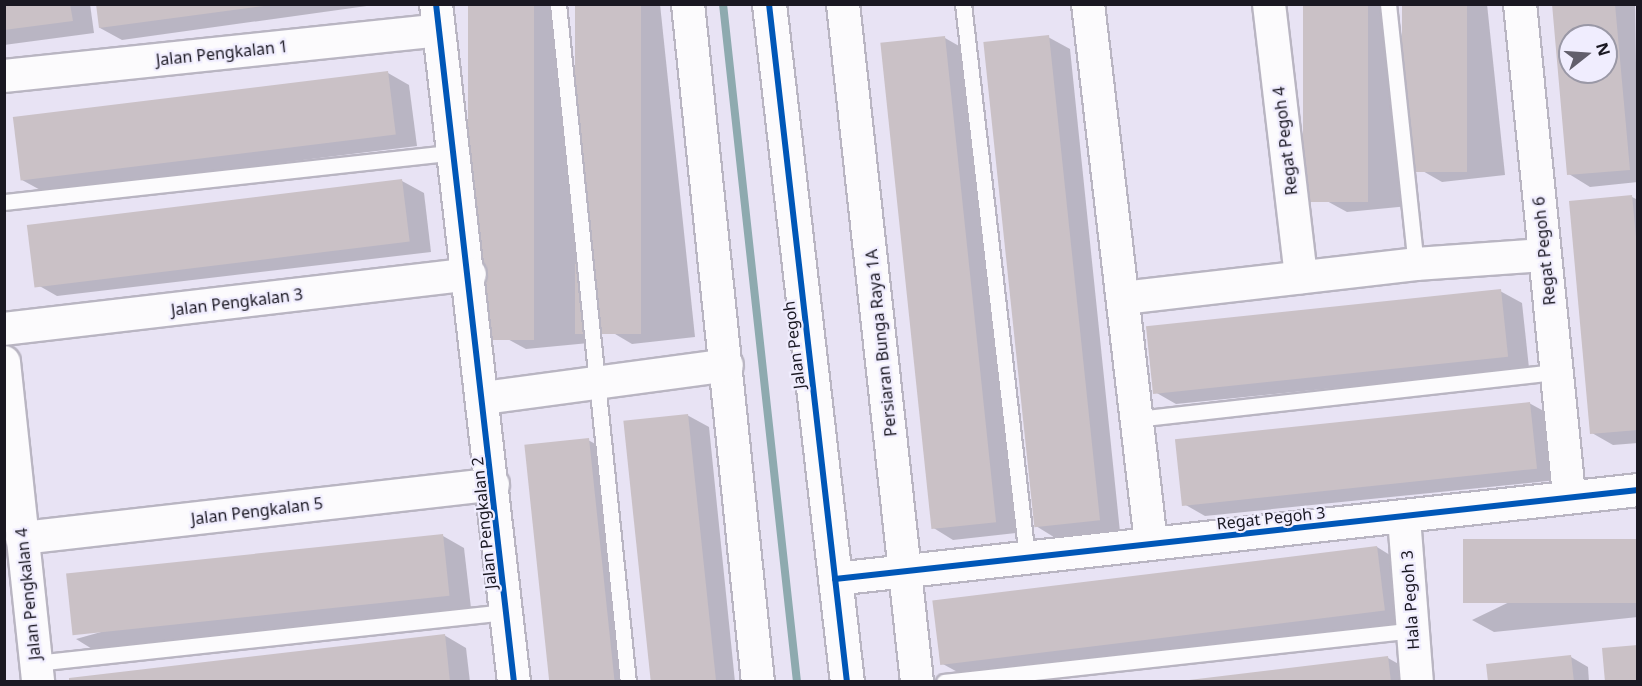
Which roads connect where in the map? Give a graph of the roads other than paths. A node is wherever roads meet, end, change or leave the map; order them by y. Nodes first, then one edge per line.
1 (558, 4) edge
2 (688, 4) edge
3 (769, 4) edge
4 (843, 4) edge
5 (963, 4) edge
6 (1088, 4) edge
7 (1269, 4) edge
8 (1388, 4) edge
9 (1520, 4) edge
10 (438, 17) edge
11 (4, 76) edge
12 (455, 152) junction
13 (4, 202) edge
14 (1544, 255) junction
15 (1416, 264) junction
16 (470, 274) junction
17 (1301, 277) junction
18 (1123, 298) junction
19 (4, 329) edge
20 (4, 362) edge
21 (727, 365) junction
22 (1558, 372) junction
23 (596, 383) junction
24 (484, 398) junction
25 (1136, 419) junction
26 (493, 484) junction
27 (1638, 490) edge
28 (1569, 498) junction
29 (1404, 518) junction
30 (22, 538) junction
31 (1151, 543) junction
32 (1027, 557) junction
33 (907, 569) junction
34 (835, 579) junction
35 (507, 612) junction
36 (1413, 630) junction
37 (37, 672) edge
38 (514, 681) edge
39 (628, 681) edge
40 (758, 681) edge
41 (847, 681) edge
42 (917, 681) edge
43 (944, 681) edge
44 (1417, 681) edge

1 - 23 lane
2 - 21 street
3 - 34 street, Jalan Pegoh
4 - 33 street, Persiaran Bunga Raya 1A
5 - 32 lane
6 - 18 street
7 - 17 street, Regat Pegoh 4
8 - 15 lane
9 - 14 street, Regat Pegoh 6
10 - 11 street, Jalan Pengkalan 1
10 - 12 street, Jalan Pengkalan 2
12 - 13 lane
12 - 16 street, Jalan Pengkalan 2
14 - 15 street
14 - 22 street, Regat Pegoh 6
15 - 17 street
16 - 19 street, Jalan Pengkalan 3
16 - 24 street, Jalan Pengkalan 2
17 - 18 street
18 - 25 street
20 - 30 street, Jalan Pengkalan 4
21 - 23 street
21 - 40 street
22 - 25 lane
22 - 28 street, Regat Pegoh 6
23 - 24 street
23 - 39 lane
24 - 26 street, Jalan Pengkalan 2
25 - 31 street
26 - 30 street, Jalan Pengkalan 5
26 - 35 street, Jalan Pengkalan 2
27 - 28 street, Regat Pegoh 3
28 - 29 street, Regat Pegoh 3
29 - 31 street, Regat Pegoh 3
29 - 36 street, Hala Pegoh 3
30 - 37 street, Jalan Pengkalan 4
31 - 32 street, Regat Pegoh 3
32 - 33 street, Regat Pegoh 3
33 - 34 street, Regat Pegoh 3
33 - 42 street, Persiaran Bunga Raya 1A
34 - 41 street, Jalan Pegoh
35 - 37 lane
35 - 38 street, Jalan Pengkalan 2
36 - 43 lane
36 - 44 street, Hala Pegoh 3

